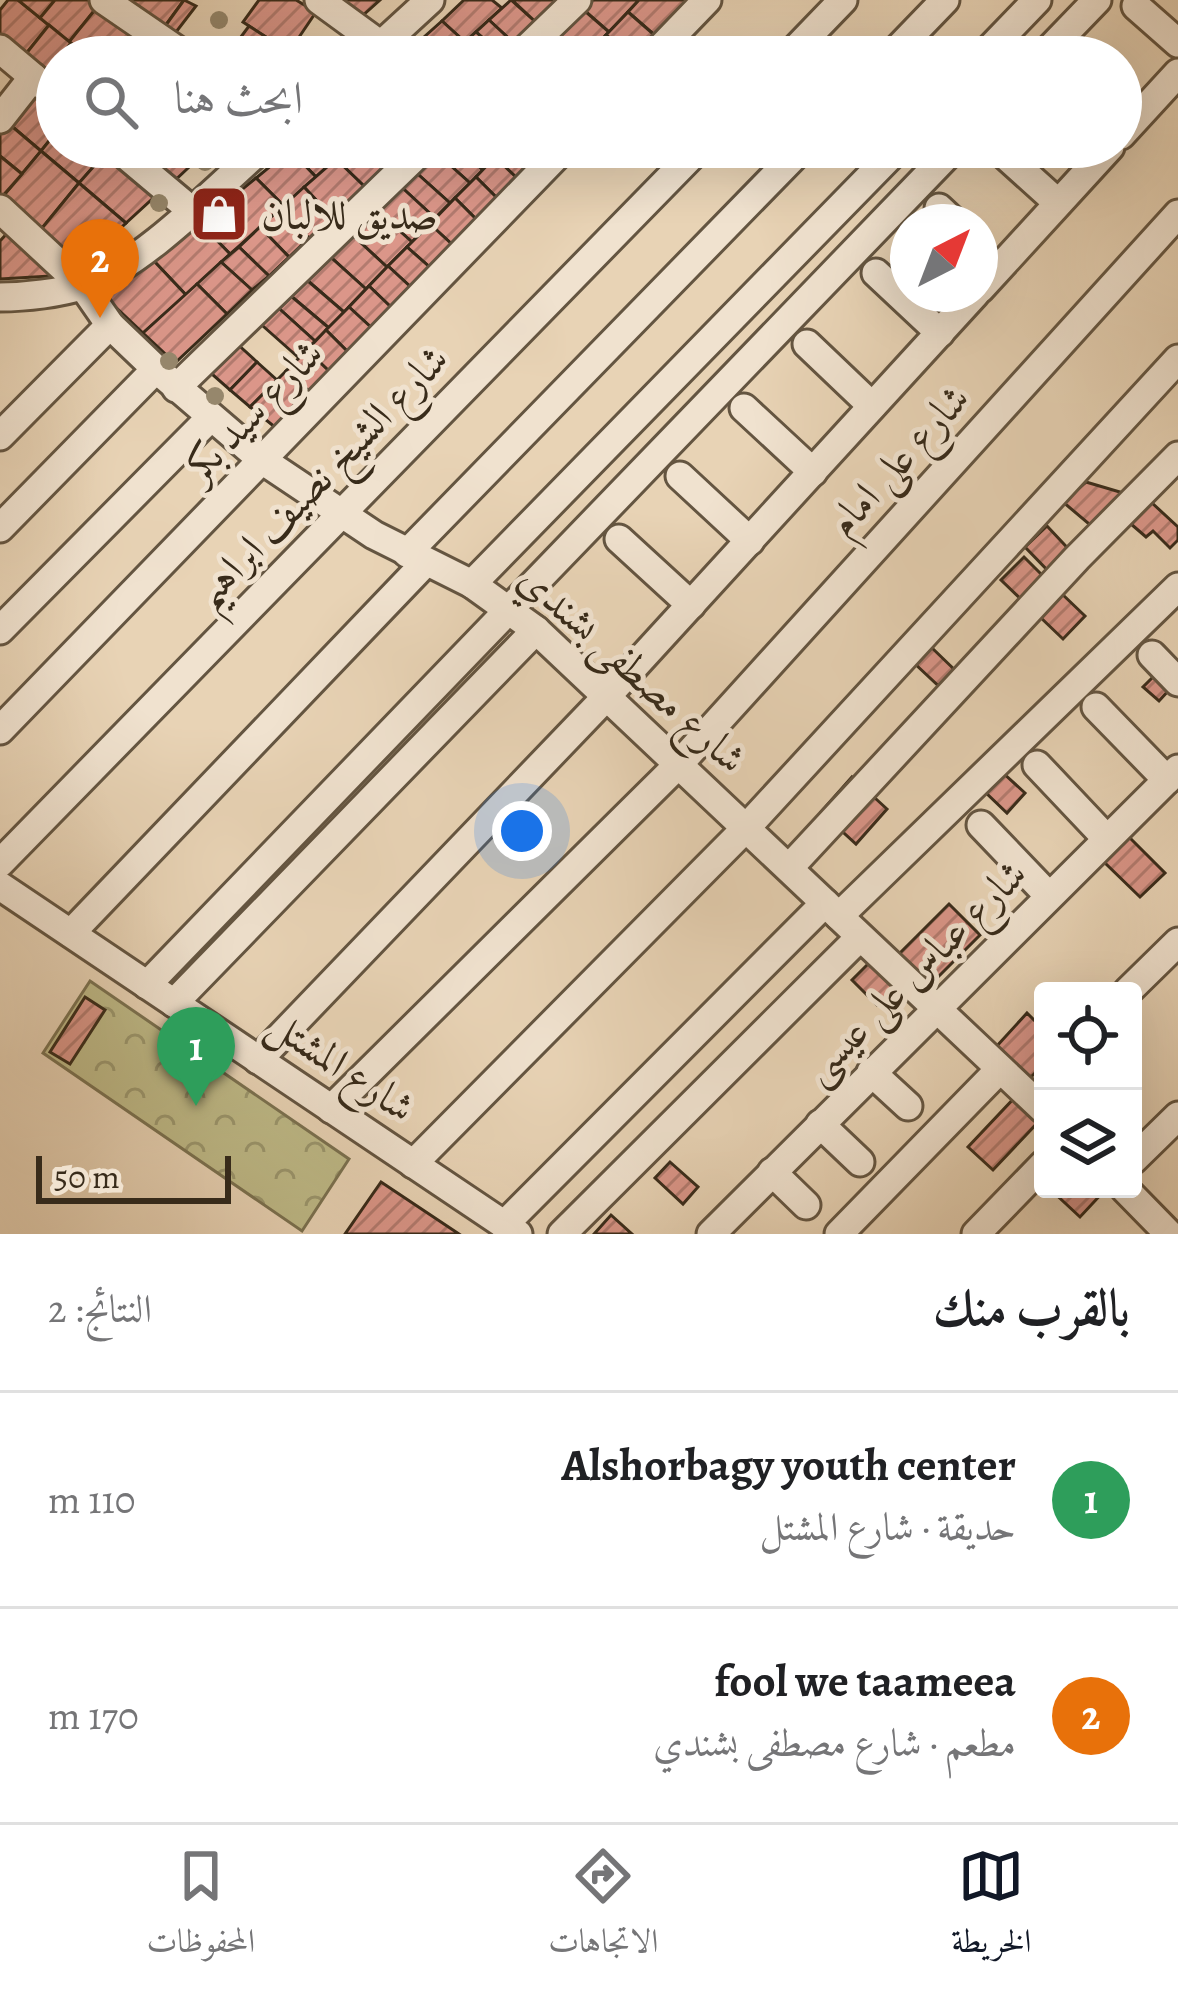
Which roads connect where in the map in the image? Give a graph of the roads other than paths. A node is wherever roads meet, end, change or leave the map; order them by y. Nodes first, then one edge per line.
1 (104, 0) edge
2 (320, 0) edge
3 (430, 0) edge
4 (578, 0) edge
5 (707, 0) edge
6 (843, 0) edge
7 (945, 0) edge
8 (1037, 0) edge
9 (1097, 0) edge
10 (1136, 5) dead end
11 (156, 36) edge
12 (359, 36) edge
13 (391, 36) edge
14 (540, 36) edge
15 (672, 36) edge
16 (808, 36) edge
17 (910, 36) edge
18 (1002, 36) edge
19 (1062, 36) edge
20 (1178, 44) edge
21 (0, 50) edge
22 (1178, 73) edge
23 (33, 77) junction
24 (36, 80) edge
25 (1142, 97) edge
26 (0, 119) edge
27 (141, 168) edge
28 (239, 168) edge
29 (401, 168) edge
30 (545, 168) edge
31 (680, 168) edge
32 (782, 168) edge
33 (878, 168) edge
34 (936, 168) edge
35 (1019, 168) edge
36 (1084, 168) edge
37 (1058, 203) junction
38 (0, 209) edge
39 (191, 210) junction
40 (1178, 214) edge
41 (998, 263) edge
42 (1001, 266) junction
43 (998, 269) edge
44 (876, 274) dead end
45 (83, 286) junction
46 (0, 297) edge
47 (959, 312) edge
48 (110, 325) junction
49 (940, 333) junction
50 (807, 344) dead end
51 (1178, 359) edge
52 (166, 378) junction
53 (872, 406) junction
54 (744, 409) dead end
55 (210, 418) junction
56 (0, 436) edge
57 (1178, 456) edge
58 (262, 460) junction
59 (813, 472) junction
60 (680, 476) dead end
61 (342, 515) junction
62 (0, 528) edge
63 (619, 538) dead end
64 (750, 541) junction
65 (417, 558) junction
66 (472, 584) junction
67 (1178, 587) edge
68 (691, 605) junction
69 (510, 608) junction
70 (536, 630) junction
71 (0, 631) edge
72 (1152, 655) dead end
73 (1178, 682) edge
74 (609, 694) junction
75 (1096, 707) dead end
76 (0, 730) edge
77 (680, 763) junction
78 (1037, 765) dead end
79 (1173, 775) edge
80 (981, 825) dead end
81 (747, 827) junction
82 (1107, 839) junction
83 (0, 863) edge
84 (788, 868) junction
85 (0, 886) edge
86 (1049, 896) junction
87 (832, 909) junction
88 (71, 933) junction
89 (860, 937) junction
90 (1178, 942) edge
91 (1137, 982) edge
92 (147, 985) junction
93 (174, 1003) junction
94 (934, 1008) junction
95 (258, 1060) junction
96 (1000, 1069) junction
97 (871, 1072) junction
98 (1034, 1090) edge
99 (908, 1106) dead end
100 (331, 1108) junction
101 (1178, 1116) edge
102 (820, 1124) junction
103 (1142, 1151) edge
104 (860, 1162) dead end
105 (413, 1164) junction
106 (772, 1172) junction
107 (1034, 1175) edge
108 (1131, 1198) edge
109 (806, 1205) dead end
110 (729, 1228) edge
111 (1151, 1228) edge
112 (511, 1230) edge
113 (562, 1234) edge
114 (839, 1234) edge
115 (976, 1234) edge

1 - 11 street
2 - 12 street
3 - 13 street
4 - 14 street
5 - 15 street
6 - 16 street
7 - 17 street
8 - 18 street
9 - 19 street
10 - 20 street
21 - 23 street
22 - 25 street
23 - 24 street
23 - 26 street
27 - 39 street
28 - 39 street
29 - 52 street
30 - 58 street, شارع سيد بكر
31 - 61 street, شارع الشيخ نصيف ابراهيم
32 - 65 street
33 - 66 street
34 - 69 street
35 - 37 street
36 - 37 street
37 - 42 street
38 - 45 street, شارع مصطفى بشندي
39 - 45 street
40 - 77 street, شارع على امام
41 - 42 street
42 - 43 street
44 - 49 street
45 - 46 street
45 - 48 street, شارع مصطفى بشندي
47 - 49 street
48 - 52 street, شارع مصطفى بشندي
48 - 56 street
49 - 53 street
50 - 53 street
51 - 81 street
52 - 55 street, شارع مصطفى بشندي
52 - 62 street
53 - 59 street
54 - 59 street
55 - 58 street, شارع مصطفى بشندي
55 - 71 street
57 - 84 street
58 - 61 street, شارع مصطفى بشندي
58 - 76 street, شارع سيد بكر
59 - 64 street
60 - 64 street
61 - 65 street, شارع مصطفى بشندي
61 - 83 street, شارع الشيخ نصيف ابراهيم
63 - 68 street
64 - 68 street
65 - 66 street, شارع مصطفى بشندي
65 - 88 street
66 - 69 street, شارع مصطفى بشندي
67 - 87 street
68 - 74 street
69 - 70 street, شارع مصطفى بشندي
69 - 92 street
70 - 74 street, شارع مصطفى بشندي
70 - 93 street
72 - 73 street
74 - 77 street, شارع مصطفى بشندي
74 - 95 street
75 - 79 street
77 - 81 street, شارع مصطفى بشندي
77 - 100 street, شارع على امام
78 - 82 street
79 - 82 street, شارع عباس على عيسى
80 - 86 street
81 - 84 street, شارع مصطفى بشندي
81 - 105 street
82 - 86 street, شارع عباس على عيسى
84 - 87 street, شارع مصطفى بشندي
85 - 88 street, شارع المشتل
86 - 94 street, شارع عباس على عيسى
87 - 89 street, شارع مصطفى بشندي
87 - 112 street
88 - 92 street, شارع المشتل
89 - 94 street, شارع مصطفى بشندي
89 - 113 street
90 - 91 street
92 - 93 street, شارع المشتل
93 - 95 street, شارع المشتل
94 - 96 street, شارع مصطفى بشندي
94 - 97 street, شارع عباس على عيسى
95 - 100 street, شارع المشتل
96 - 98 street, شارع مصطفى بشندي
96 - 114 street
97 - 99 street
97 - 102 street, شارع عباس على عيسى
100 - 105 street, شارع المشتل
101 - 103 street
102 - 104 street
102 - 106 street, شارع عباس على عيسى
105 - 112 street, شارع المشتل
106 - 109 street
106 - 110 street, شارع عباس على عيسى
107 - 115 street
108 - 111 street

